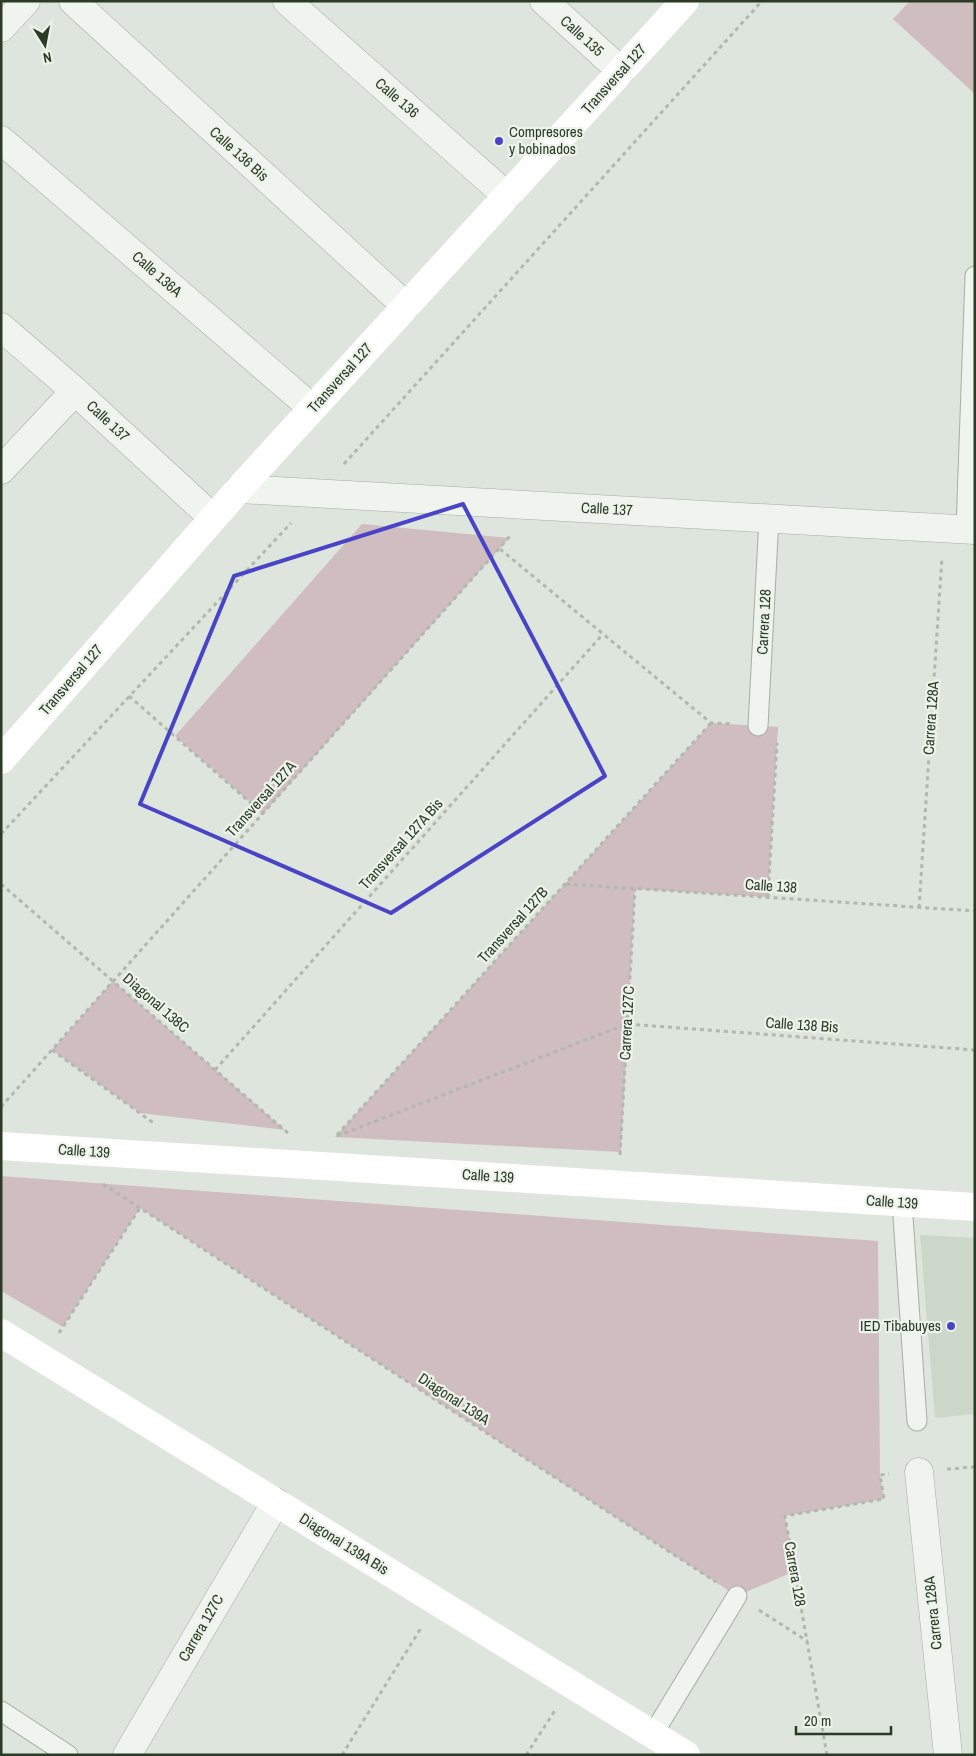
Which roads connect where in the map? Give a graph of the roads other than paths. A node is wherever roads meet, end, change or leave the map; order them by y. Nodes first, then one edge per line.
1 (26, 1) edge
2 (73, 1) edge
3 (287, 1) edge
4 (544, 1) edge
5 (685, 1) edge
6 (1, 28) edge
7 (621, 71) junction
8 (1, 140) edge
9 (507, 196) junction
10 (975, 276) edge
11 (406, 306) junction
12 (1, 327) edge
13 (75, 391) junction
14 (312, 408) junction
15 (1, 470) edge
16 (238, 489) junction
17 (213, 518) junction
18 (769, 518) junction
19 (961, 529) edge
20 (758, 726) dead end
21 (1, 760) edge
22 (1, 1146) edge
23 (902, 1202) junction
24 (975, 1207) edge
25 (1, 1332) edge
26 (917, 1421) dead end
27 (919, 1472) dead end
28 (276, 1502) junction
29 (737, 1596) road end
30 (1, 1711) edge
31 (653, 1734) junction
32 (68, 1755) edge
33 (127, 1755) edge
34 (686, 1755) edge
35 (948, 1755) edge

1 - 6 street
2 - 11 street, Calle 136 Bis
3 - 9 street, Calle 136
4 - 7 street, Calle 135
5 - 7 main road, Transversal 127
7 - 9 main road, Transversal 127
8 - 14 street, Calle 136A
9 - 11 main road, Transversal 127
10 - 19 lane
11 - 14 main road, Transversal 127
12 - 13 street, Calle 137
13 - 15 street
13 - 17 street, Calle 137
14 - 16 main road, Transversal 127
16 - 17 main road, Transversal 127
16 - 18 street, Calle 137
17 - 21 main road, Transversal 127
18 - 19 street, Calle 137
18 - 20 lane, Carrera 128
22 - 23 main road, Calle 139
23 - 24 main road, Calle 139
23 - 26 lane
25 - 28 main road, Diagonal 139A Bis
27 - 35 street, Carrera 128A
28 - 31 main road, Diagonal 139A Bis
28 - 33 street, Carrera 127C
29 - 31 lane
30 - 32 lane
31 - 34 main road, Diagonal 139A Bis

